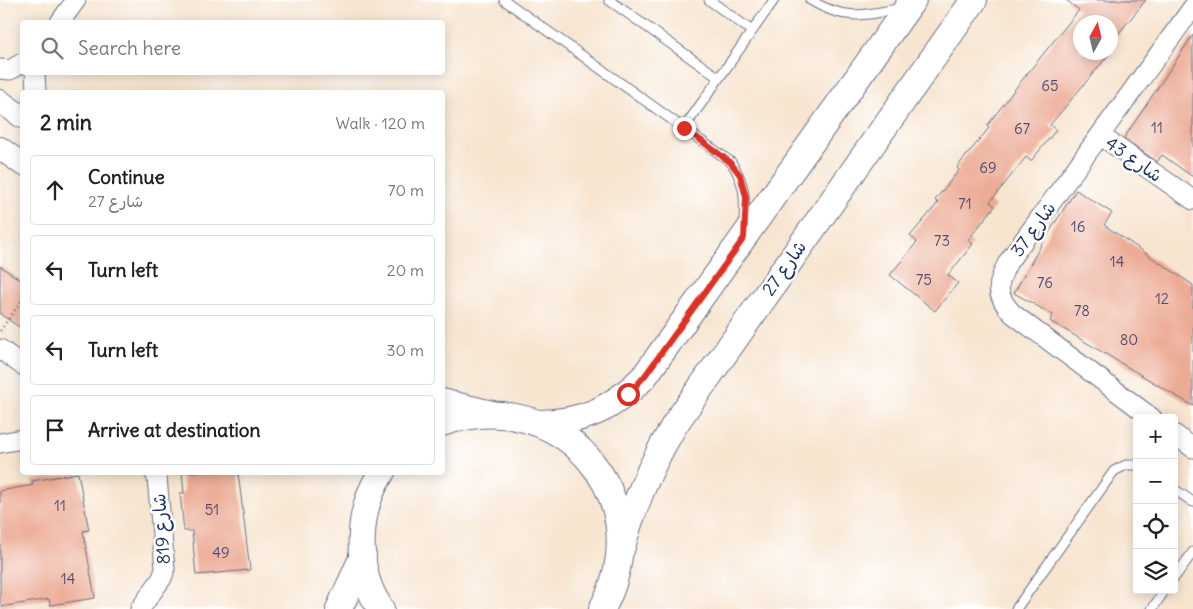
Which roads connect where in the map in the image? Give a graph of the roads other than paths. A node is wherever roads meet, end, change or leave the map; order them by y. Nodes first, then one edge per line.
1 (76, 0) edge
2 (504, 0) edge
3 (517, 0) edge
4 (609, 0) edge
5 (709, 0) edge
6 (774, 0) edge
7 (810, 0) edge
8 (974, 0) edge
9 (911, 3) edge
10 (1193, 7) edge
11 (518, 10) junction
12 (61, 20) edge
13 (752, 31) junction
14 (20, 64) edge
15 (0, 69) edge
16 (35, 75) edge
17 (719, 78) junction
18 (36, 90) edge
19 (0, 101) edge
20 (20, 116) edge
21 (684, 128) junction
22 (1100, 136) junction
23 (0, 148) edge
24 (20, 163) edge
25 (1193, 200) edge
26 (744, 238) junction
27 (0, 349) edge
28 (20, 364) edge
29 (445, 401) edge
30 (498, 414) junction
31 (1147, 414) edge
32 (445, 422) edge
33 (541, 423) junction
34 (1178, 437) edge
35 (20, 439) edge
36 (0, 443) edge
37 (1193, 448) edge
38 (1133, 465) edge
39 (156, 475) edge
40 (375, 479) edge
41 (1178, 492) edge
42 (1193, 502) edge
43 (621, 550) junction
44 (1193, 552) edge
45 (363, 556) junction
46 (1178, 573) edge
47 (1162, 594) edge
48 (606, 604) edge
49 (140, 609) edge
50 (339, 609) edge
51 (381, 609) edge
52 (1016, 609) edge
53 (1152, 609) edge

1 - 12 street
2 - 11 lane
3 - 11 lane
4 - 17 lane
5 - 13 lane
6 - 13 lane
7 - 9 lane
8 - 43 main road, شارع 27
9 - 26 main road
10 - 22 street, شارع 37
11 - 21 lane
13 - 17 lane
14 - 15 street
16 - 18 street
17 - 21 lane
19 - 20 street
21 - 26 lane
22 - 25 street, شارع 43
22 - 31 street, شارع 37
23 - 24 street
26 - 33 main road
27 - 28 street
29 - 30 street
30 - 32 main road
30 - 33 main road
33 - 43 main road
34 - 37 street
35 - 36 street
38 - 52 lane
39 - 49 street, شارع 819
40 - 45 main road
41 - 42 lane
43 - 48 main road, شارع 27
44 - 46 lane
45 - 50 main road
45 - 51 main road
47 - 53 lane

